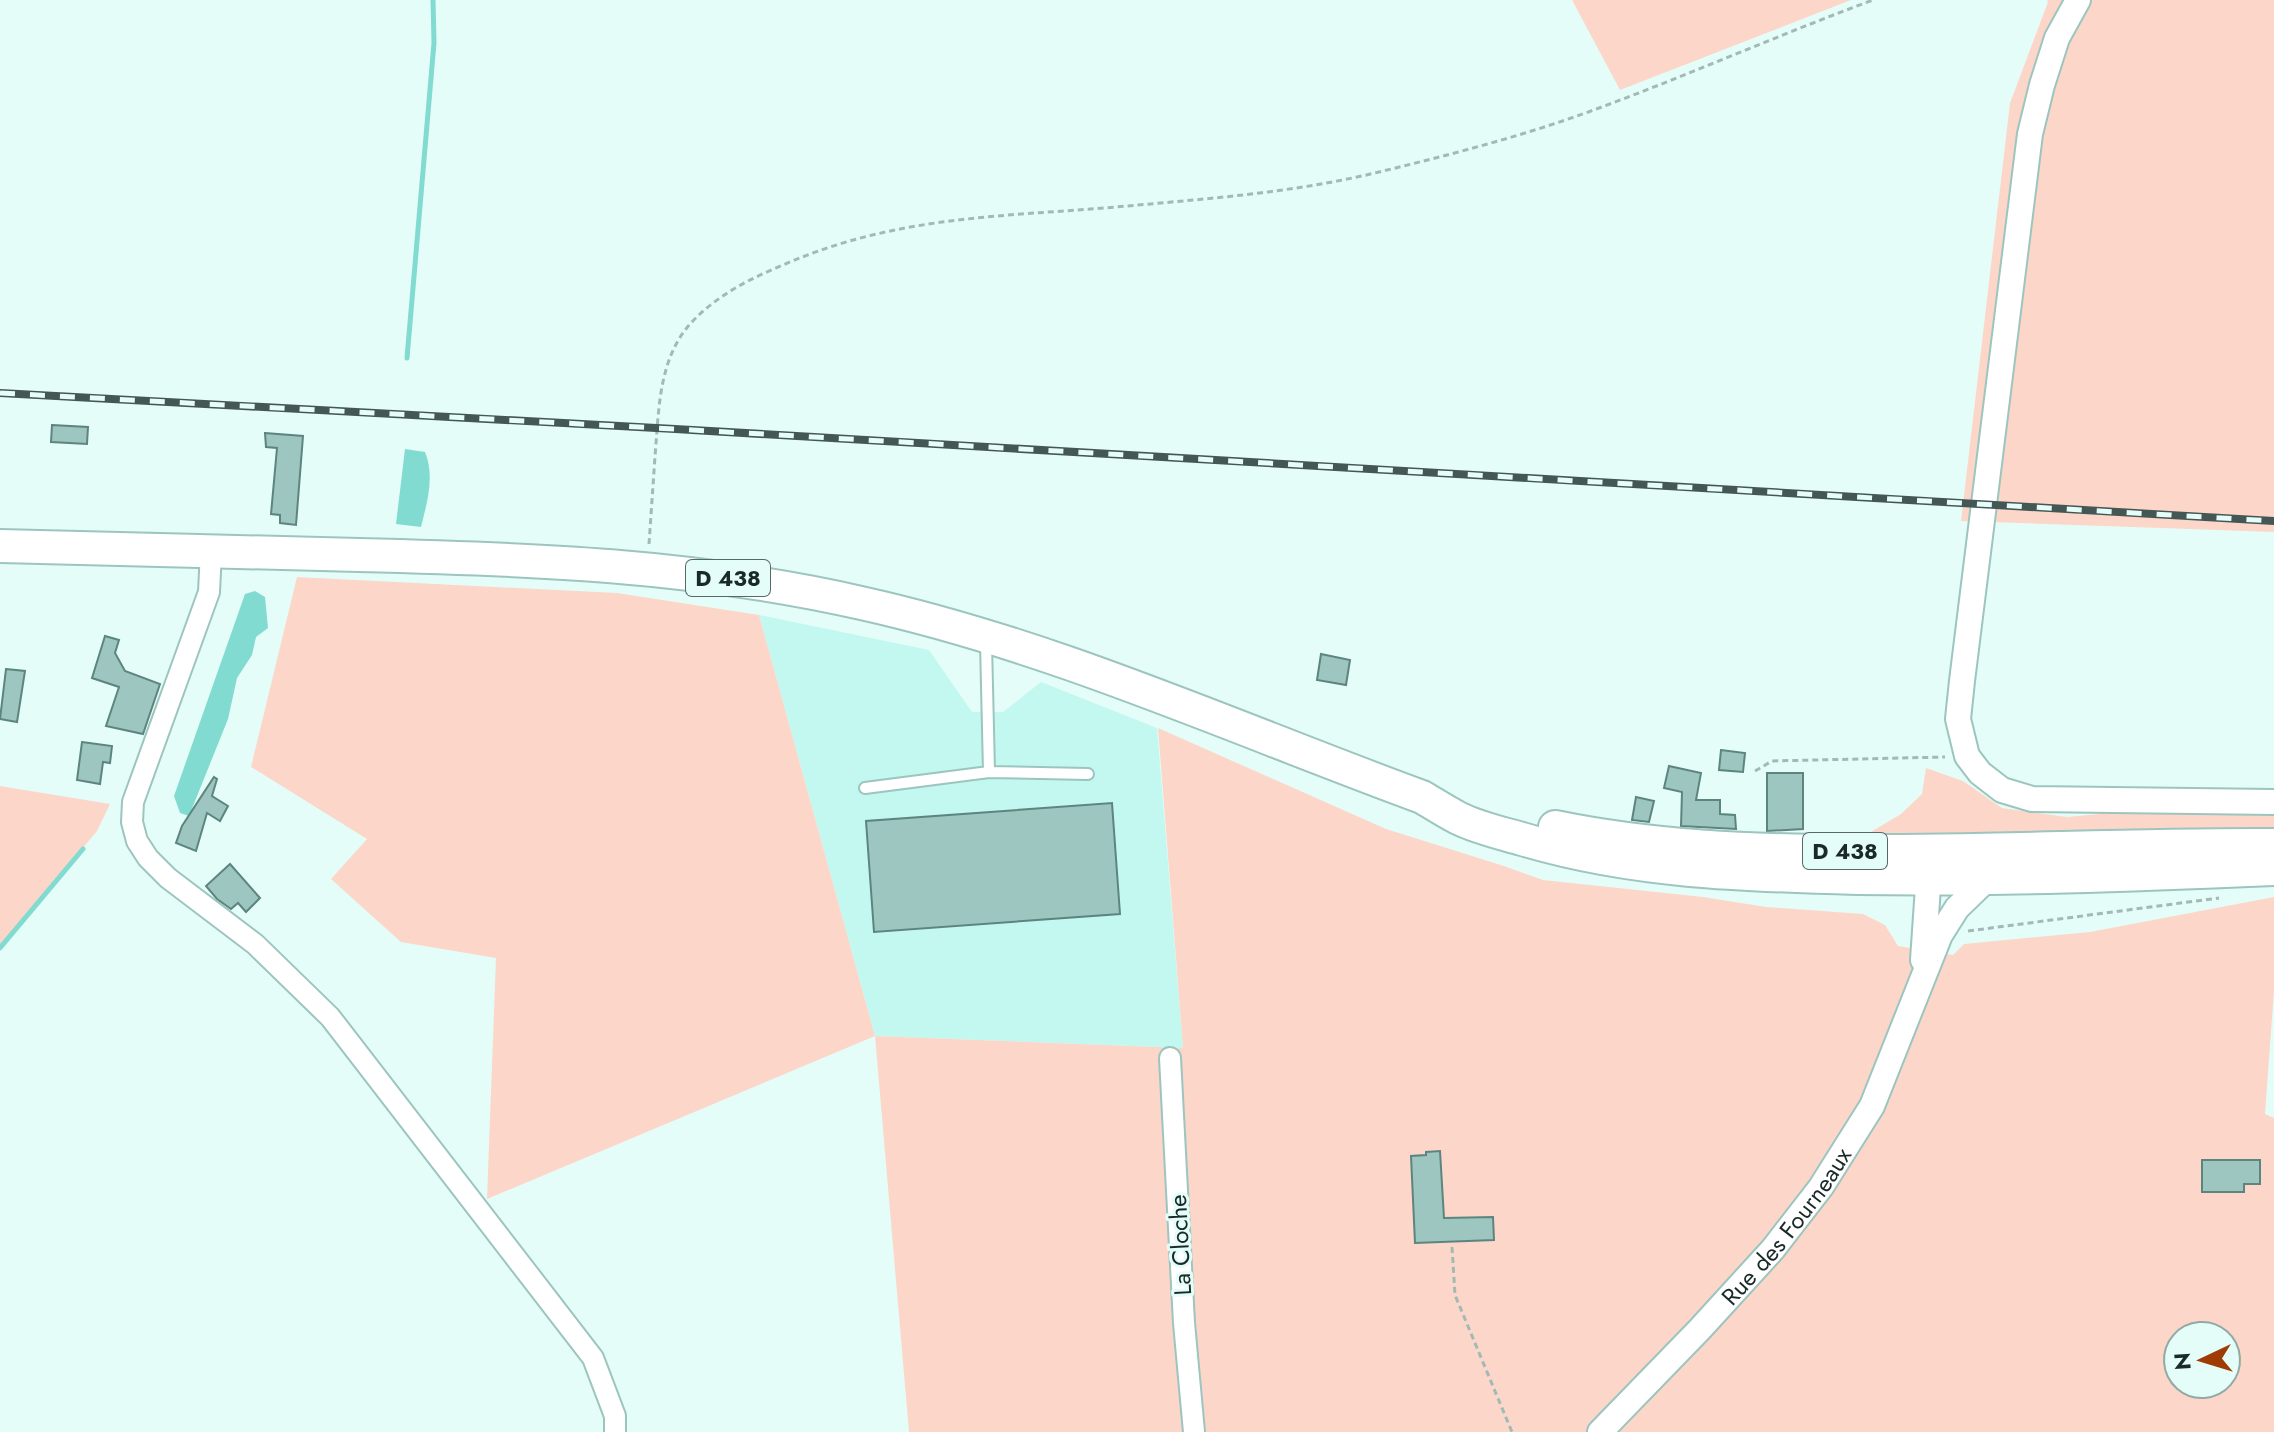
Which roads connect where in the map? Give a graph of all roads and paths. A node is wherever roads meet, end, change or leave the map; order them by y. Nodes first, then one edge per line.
1 (1873, 0) edge
2 (2078, 0) edge
3 (0, 546) edge
4 (211, 551) junction
5 (648, 568) junction
6 (986, 637) junction
7 (1967, 756) junction
8 (1755, 771) dead end
9 (989, 772) junction
10 (1088, 774) dead end
11 (865, 788) dead end
12 (1422, 797) junction
13 (2274, 802) edge
14 (2263, 845) edge
15 (2274, 869) edge
16 (1928, 879) junction
17 (1987, 879) junction
18 (2229, 897) dead end
19 (1940, 935) junction
20 (1921, 985) junction
21 (1170, 1058) dead end
22 (1452, 1247) dead end
23 (615, 1432) edge
24 (1194, 1432) edge
25 (1512, 1432) edge
26 (1600, 1432) edge

1 - 5 path
2 - 7 street
3 - 4 main road, D 438
4 - 5 main road, D 438
4 - 23 street
5 - 6 main road, D 438
6 - 9 lane
6 - 12 main road, D 438
7 - 8 path
7 - 13 street
9 - 10 lane
9 - 11 lane
12 - 14 main road, D 438
12 - 16 main road, D 438
14 - 16 street
15 - 17 main road, D 438
16 - 17 main road, D 438
16 - 20 street
17 - 19 street, Rue des Fourneaux
18 - 19 path
19 - 20 street, Rue des Fourneaux
20 - 26 street, Rue des Fourneaux
21 - 24 street, La Cloche
22 - 25 path

